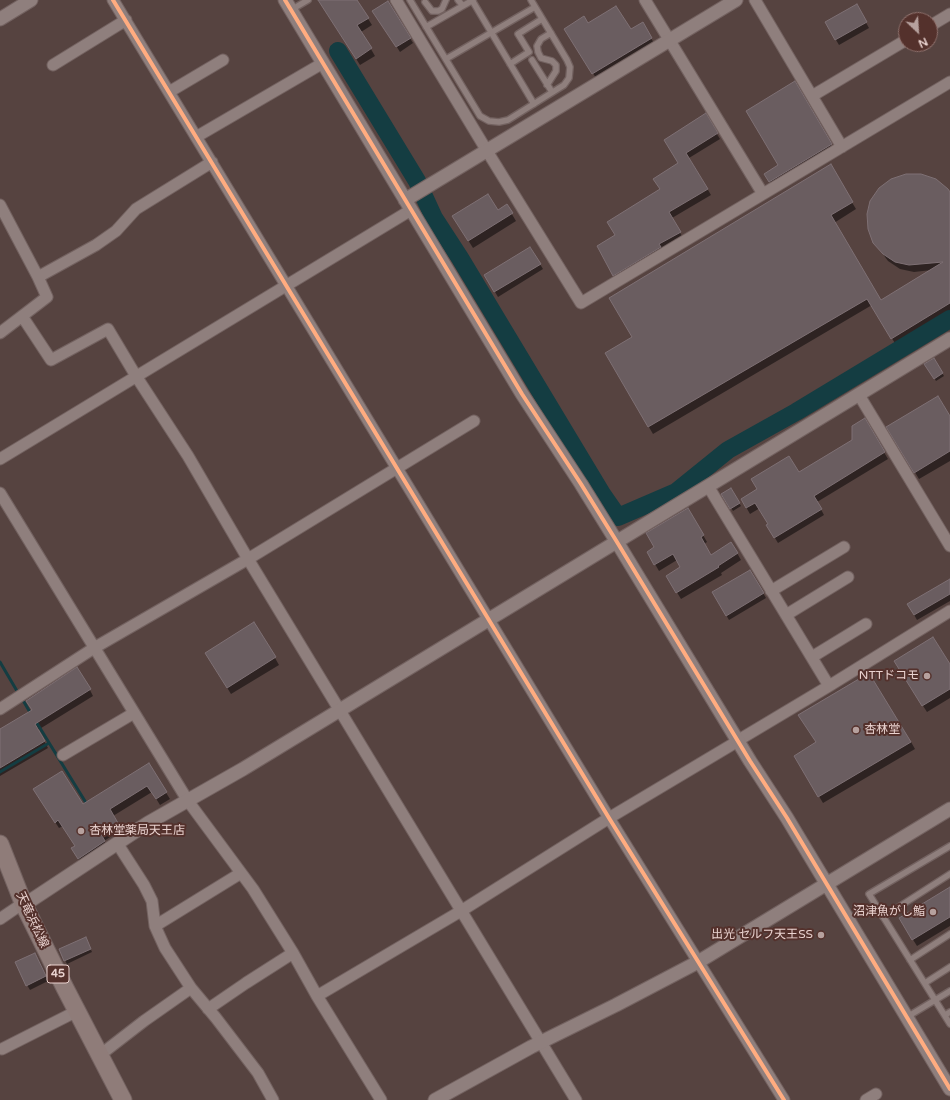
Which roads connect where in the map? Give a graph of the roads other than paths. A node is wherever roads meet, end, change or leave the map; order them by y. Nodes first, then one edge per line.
1 (31, 0) edge
2 (113, 0) edge
3 (308, 0) edge
4 (396, 0) edge
5 (410, 0) edge
6 (446, 0) edge
7 (458, 0) edge
8 (472, 0) edge
9 (530, 0) edge
10 (646, 0) edge
11 (736, 0) edge
12 (755, 0) edge
13 (426, 1) edge
14 (288, 5) edge
15 (463, 6) junction
16 (535, 7) junction
17 (415, 8) junction
18 (950, 14) edge
19 (0, 19) edge
20 (542, 19) junction
21 (126, 20) junction
22 (938, 21) edge
23 (426, 27) junction
24 (492, 32) junction
25 (551, 33) junction
26 (670, 41) junction
27 (898, 45) edge
28 (446, 59) junction
29 (223, 60) dead end
30 (532, 60) dead end
31 (323, 63) junction
32 (510, 64) junction
33 (53, 65) dead end
34 (950, 82) edge
35 (547, 85) junction
36 (170, 92) junction
37 (552, 92) junction
38 (812, 96) junction
39 (534, 104) junction
40 (196, 137) junction
41 (842, 147) junction
42 (487, 151) junction
43 (212, 162) junction
44 (763, 194) junction
45 (415, 197) junction
46 (0, 205) edge
47 (38, 277) junction
48 (287, 285) junction
49 (22, 316) junction
50 (0, 332) edge
51 (950, 339) edge
52 (136, 376) junction
53 (859, 395) junction
54 (474, 421) dead end
55 (0, 459) edge
56 (397, 468) junction
57 (708, 486) junction
58 (0, 493) edge
59 (617, 542) junction
60 (950, 546) edge
61 (844, 547) dead end
62 (248, 560) junction
63 (848, 577) dead end
64 (771, 591) junction
65 (950, 611) edge
66 (786, 615) junction
67 (489, 620) junction
68 (866, 624) dead end
69 (94, 648) junction
70 (812, 657) junction
71 (829, 686) junction
72 (0, 709) edge
73 (339, 710) junction
74 (134, 713) junction
75 (742, 738) junction
76 (63, 755) dead end
77 (188, 801) junction
78 (949, 812) edge
79 (610, 818) junction
80 (117, 843) junction
81 (0, 844) edge
82 (949, 848) edge
83 (241, 873) junction
84 (950, 874) edge
85 (827, 884) junction
86 (24, 905) junction
87 (461, 911) junction
88 (883, 917) junction
89 (0, 919) edge
90 (155, 926) junction
91 (950, 934) edge
92 (293, 953) junction
93 (910, 960) junction
94 (698, 962) junction
95 (950, 967) edge
96 (925, 983) junction
97 (191, 988) junction
98 (950, 991) edge
99 (317, 996) junction
100 (935, 1000) junction
101 (208, 1009) junction
102 (77, 1011) junction
103 (947, 1013) edge
104 (907, 1017) junction
105 (950, 1024) edge
106 (541, 1042) junction
107 (2, 1049) dead end
108 (100, 1055) junction
109 (950, 1090) edge
110 (876, 1094) dead end
111 (124, 1100) edge
112 (273, 1100) edge
113 (381, 1100) edge
114 (436, 1100) edge
115 (576, 1100) edge
116 (784, 1100) edge
117 (866, 1100) edge

1 - 19 street
2 - 21 street
3 - 14 lane
4 - 42 street
5 - 17 lane
6 - 13 lane
7 - 15 lane
8 - 15 lane
8 - 24 lane
9 - 16 lane
10 - 26 street
11 - 26 street
12 - 38 street
13 - 17 lane
14 - 31 street
15 - 23 lane
16 - 20 lane
16 - 24 lane
17 - 23 lane
18 - 22 street
20 - 25 lane
20 - 32 lane
21 - 33 street
21 - 36 street
23 - 28 lane
24 - 28 lane
24 - 32 lane
25 - 35 lane
25 - 37 lane
26 - 42 street
26 - 44 street
27 - 38 street
28 - 39 lane
29 - 36 street
30 - 35 lane
31 - 40 street
31 - 45 street
32 - 39 lane
34 - 41 street
35 - 37 lane
36 - 40 street
37 - 39 lane
38 - 41 street
40 - 43 street
41 - 44 street
42 - 44 street
42 - 45 street
43 - 47 street
43 - 48 street
45 - 48 street
45 - 59 street
46 - 47 street
47 - 49 street
48 - 52 street
48 - 56 street
49 - 50 street
49 - 52 street
51 - 53 street
52 - 55 street
52 - 62 street
53 - 57 street
53 - 60 street
54 - 56 street
56 - 62 street
56 - 67 street
57 - 59 street
57 - 64 street
58 - 69 street
59 - 67 street
59 - 75 street
61 - 64 street
62 - 69 street
62 - 73 street
63 - 66 street
64 - 66 street
65 - 71 street
66 - 70 street
67 - 73 street
67 - 79 street
68 - 70 street
69 - 72 street
69 - 74 street
70 - 71 street
71 - 75 street
73 - 77 street
73 - 87 street
74 - 76 street
74 - 77 street
75 - 79 street
75 - 85 street
77 - 80 street
77 - 83 street
78 - 85 street
79 - 87 street
79 - 94 street
80 - 86 street
80 - 90 street
81 - 86 main road, 天竜浜松線 / 45
82 - 88 lane
83 - 90 street
83 - 92 street
84 - 88 lane
85 - 94 street
85 - 104 street
86 - 89 street
86 - 102 main road, 天竜浜松線 / 45
87 - 99 street
87 - 106 street
88 - 93 lane
90 - 97 street
91 - 93 lane
92 - 99 street
92 - 101 street
93 - 96 lane
94 - 106 street
94 - 116 street
95 - 96 lane
96 - 100 lane
97 - 101 street
97 - 108 street
98 - 100 lane
99 - 113 street
100 - 103 lane
100 - 104 lane
101 - 112 street
102 - 107 street
102 - 108 main road, 天竜浜松線 / 45
103 - 105 lane
104 - 109 street
106 - 114 street
106 - 115 street
108 - 111 main road, 天竜浜松線 / 45
110 - 117 street

